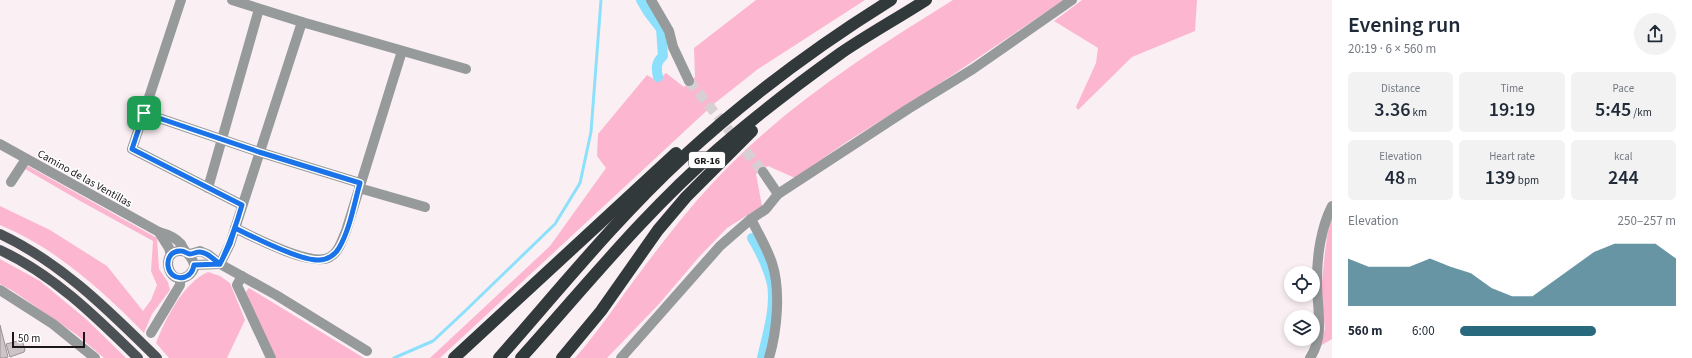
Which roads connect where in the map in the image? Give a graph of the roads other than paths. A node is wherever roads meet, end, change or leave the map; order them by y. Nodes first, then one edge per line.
1 (181, 0) edge
2 (232, 0) edge
3 (651, 0) edge
4 (890, 0) edge
5 (926, 0) edge
6 (1072, 0) edge
7 (260, 9) junction
8 (302, 22) junction
9 (402, 51) junction
10 (466, 69) dead end
11 (689, 81) tunnel mouth
12 (785, 94) junction
13 (144, 113) junction
14 (706, 136) junction
15 (221, 139) junction
16 (0, 144) edge
17 (259, 152) junction
18 (26, 159) junction
19 (764, 172) tunnel mouth
20 (12, 182) dead end
21 (359, 186) junction
22 (208, 188) junction
23 (778, 194) junction
24 (242, 205) junction
25 (1332, 206) edge
26 (425, 207) dead end
27 (751, 219) junction
28 (235, 228) junction
29 (159, 232) junction
30 (0, 234) edge
31 (0, 250) edge
32 (188, 253) junction
33 (171, 256) junction
34 (220, 264) junction
35 (194, 265) junction
36 (242, 276) junction
37 (180, 278) junction
38 (0, 290) edge
39 (151, 333) dead end
40 (367, 351) dead end
41 (96, 358) edge
42 (138, 358) edge
43 (157, 358) edge
44 (271, 358) edge
45 (454, 358) edge
46 (499, 358) edge
47 (521, 358) edge
48 (562, 358) edge
49 (621, 358) edge
50 (770, 358) edge
51 (1310, 358) edge

1 - 13 street
2 - 7 street
3 - 11 street
4 - 14 highway, GR-16
5 - 12 highway, GR-16
6 - 23 street
7 - 8 street
7 - 15 street
8 - 9 street
8 - 17 street
9 - 10 street
9 - 21 street
12 - 47 highway, GR-16
12 - 48 highway
13 - 15 street
13 - 22 street
14 - 45 highway
14 - 46 highway, GR-16
15 - 17 street
15 - 22 street
16 - 18 street, Camino de las Ventillas
17 - 21 street
17 - 24 street
18 - 20 street
18 - 29 street, Camino de las Ventillas
19 - 23 street
21 - 26 street
21 - 28 street
22 - 24 street
23 - 27 street
24 - 28 street
25 - 51 street
27 - 49 street
27 - 50 street
28 - 34 street
29 - 32 street, Camino de las Ventillas
29 - 33 street
30 - 43 main road
31 - 42 main road
32 - 33 street
32 - 34 street
32 - 35 street
33 - 37 street
34 - 35 street
34 - 36 street
35 - 37 street
36 - 40 street
36 - 44 street
37 - 39 street
38 - 41 street

